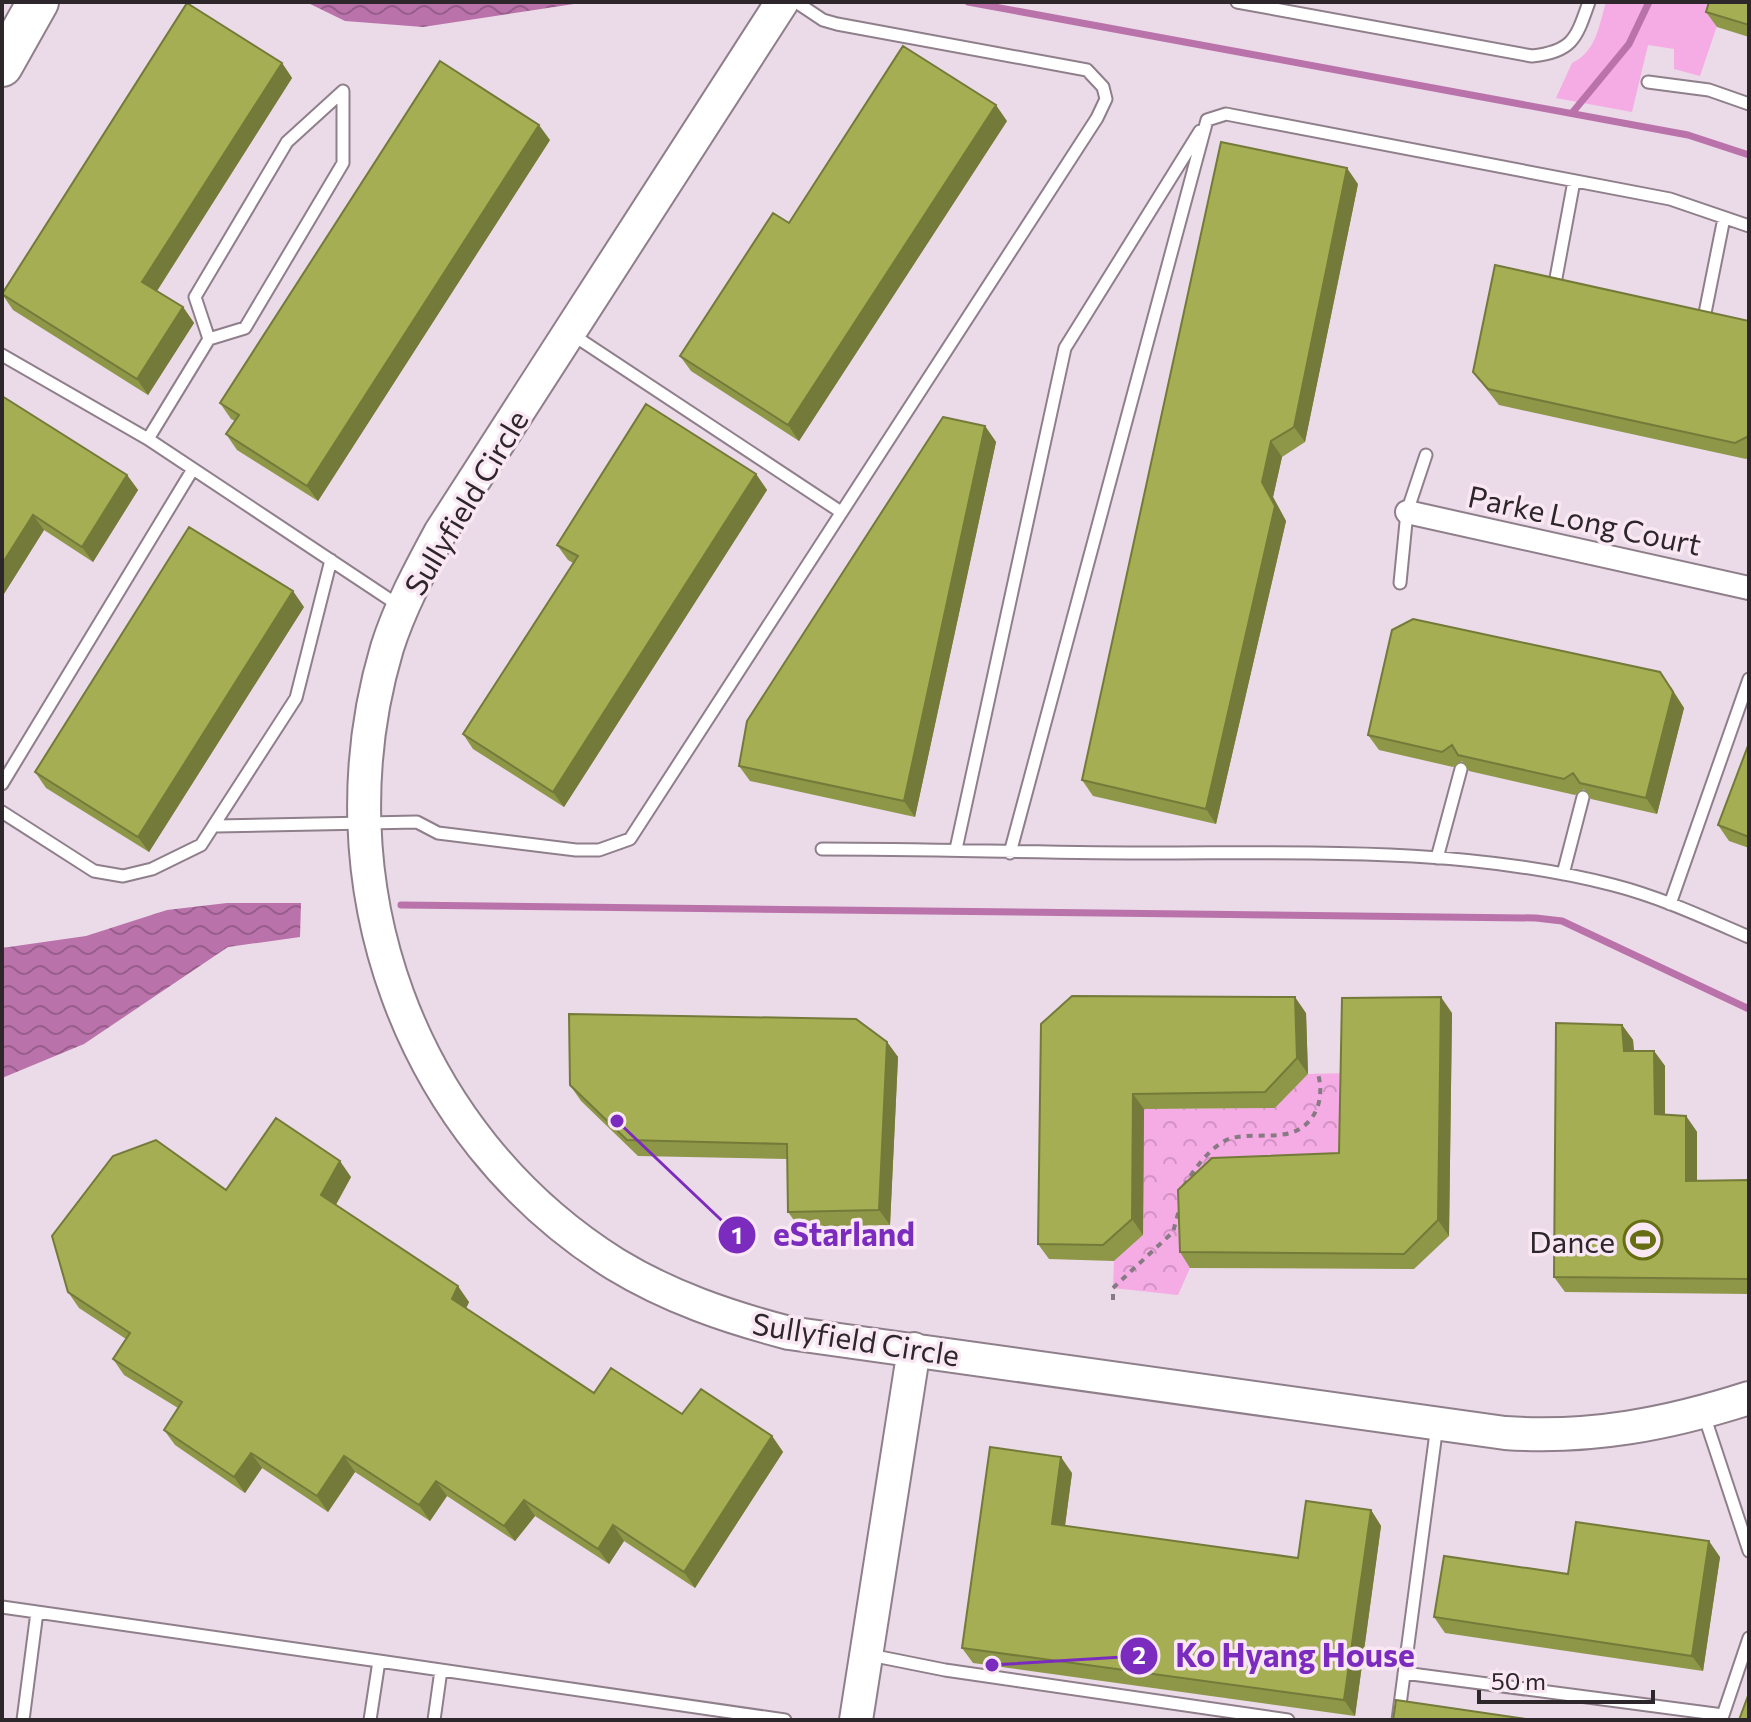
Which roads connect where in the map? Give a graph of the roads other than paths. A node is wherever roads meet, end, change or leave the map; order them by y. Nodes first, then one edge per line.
1 (38, 2) edge
2 (782, 2) edge
3 (796, 2) edge
4 (1237, 2) edge
5 (1589, 2) edge
6 (2, 66) edge
7 (1648, 82) dead end
8 (1749, 104) edge
9 (1207, 120) junction
10 (1574, 181) junction
11 (1724, 218) junction
12 (1749, 226) edge
13 (1556, 278) edge
14 (1705, 313) edge
15 (570, 333) junction
16 (209, 339) junction
17 (2, 355) edge
18 (148, 439) junction
19 (1426, 455) dead end
20 (193, 469) junction
21 (841, 512) junction
22 (1407, 512) junction
23 (331, 560) junction
24 (1400, 583) dead end
25 (1749, 588) edge
26 (402, 607) junction
27 (1749, 679) edge
28 (1461, 769) edge
29 (2, 784) edge
30 (1583, 797) edge
31 (2, 812) edge
32 (363, 822) junction
33 (216, 826) junction
34 (822, 849) dead end
35 (956, 849) junction
36 (1010, 853) junction
37 (1437, 858) junction
38 (1563, 874) junction
39 (1670, 904) junction
40 (1749, 937) edge
41 (914, 1349) junction
42 (1749, 1398) edge
43 (1704, 1412) junction
44 (1437, 1424) junction
45 (1749, 1551) edge
46 (2, 1607) edge
47 (37, 1612) junction
48 (1749, 1638) edge
49 (866, 1654) junction
50 (379, 1661) junction
51 (441, 1670) junction
52 (1404, 1673) junction
53 (753, 1718) edge
54 (23, 1720) edge
55 (370, 1720) edge
56 (434, 1720) edge
57 (785, 1720) edge
58 (856, 1720) edge
59 (1288, 1720) edge
60 (1398, 1720) edge

1 - 6 highway
2 - 15 street, Sullyfield Circle
3 - 21 lane
4 - 5 lane
7 - 8 lane
9 - 10 lane
9 - 35 lane
9 - 36 lane
10 - 11 lane
10 - 13 lane
11 - 12 lane
11 - 14 lane
15 - 21 lane
15 - 26 street, Sullyfield Circle
16 - 16 lane
16 - 18 lane
17 - 18 lane
18 - 20 lane
19 - 22 lane
20 - 23 lane
20 - 29 lane
21 - 32 lane
22 - 24 lane
22 - 25 street, Parke Long Court
23 - 26 lane
23 - 33 lane
26 - 32 street, Sullyfield Circle
27 - 39 lane
28 - 37 lane
30 - 38 lane
31 - 33 lane
32 - 33 lane
32 - 41 street, Sullyfield Circle
34 - 35 lane
35 - 36 lane
36 - 37 lane
37 - 38 lane
38 - 39 lane
39 - 40 lane
41 - 44 street, Sullyfield Circle
41 - 49 street
42 - 43 street, Sullyfield Circle
43 - 44 street, Sullyfield Circle
43 - 45 lane
44 - 52 lane
46 - 47 lane
47 - 50 lane
47 - 54 lane
48 - 52 lane
49 - 58 street
49 - 59 lane
50 - 51 lane
50 - 55 lane
51 - 53 lane
51 - 56 lane
52 - 60 lane
53 - 57 lane

